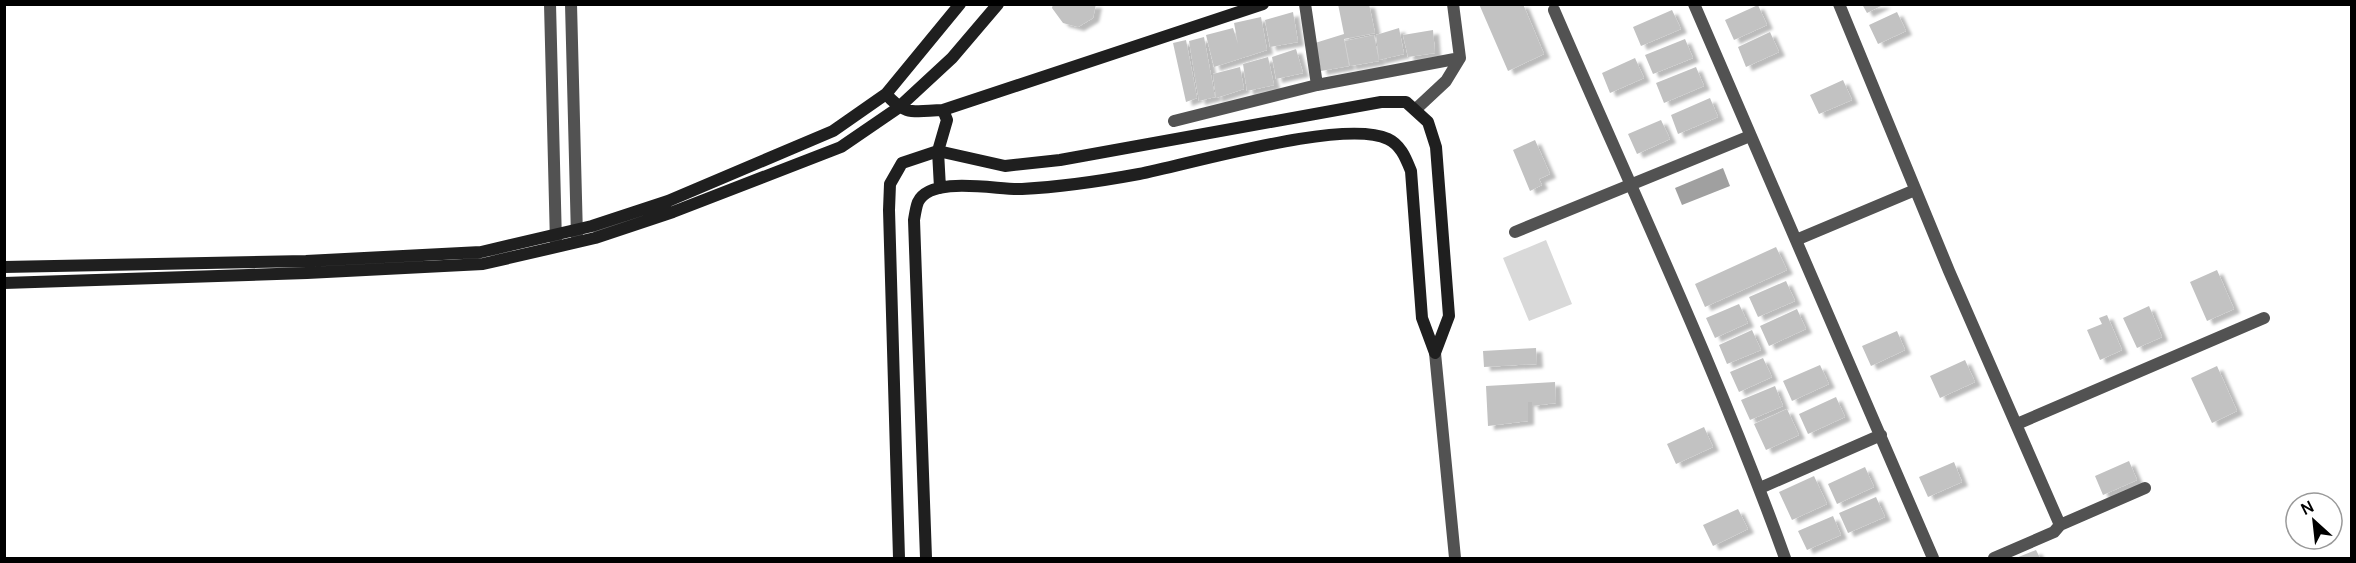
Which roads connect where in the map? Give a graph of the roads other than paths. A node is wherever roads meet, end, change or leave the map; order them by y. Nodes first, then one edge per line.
1 (550, 4) edge
2 (571, 4) edge
3 (960, 4) edge
4 (998, 4) edge
5 (1263, 4) edge
6 (1305, 4) edge
7 (1452, 4) edge
8 (1694, 4) edge
9 (1839, 4) edge
10 (1554, 10) dead end
11 (1460, 58) junction
12 (1317, 84) junction
13 (886, 94) junction
14 (898, 108) junction
15 (1416, 109) junction
16 (943, 110) junction
17 (1174, 121) dead end
18 (1750, 136) junction
19 (938, 151) junction
20 (1629, 185) junction
21 (939, 188) junction
22 (1915, 190) junction
23 (1515, 232) dead end
24 (577, 236) junction
25 (1796, 240) junction
26 (556, 242) junction
27 (4, 267) edge
28 (4, 283) edge
29 (2264, 318) dead end
30 (1435, 353) junction
31 (2017, 424) junction
32 (1881, 435) junction
33 (1760, 488) junction
34 (2145, 488) dead end
35 (2060, 525) junction
36 (899, 558) edge
37 (926, 558) edge
38 (1455, 558) edge
39 (1785, 558) edge
40 (1933, 558) edge
41 (1994, 558) edge

1 - 26 street
2 - 24 street
3 - 13 street
4 - 14 street
5 - 16 street
6 - 12 street
7 - 11 street
8 - 18 street
9 - 22 street
10 - 20 street
11 - 12 street
11 - 15 street
12 - 17 street
13 - 14 street
13 - 24 street
14 - 16 street
14 - 24 street
15 - 19 street
15 - 30 street
16 - 19 street
18 - 20 street
18 - 25 street
19 - 21 street
19 - 36 street
20 - 23 street
20 - 33 street
21 - 30 street
21 - 37 street
22 - 25 street
22 - 31 street
24 - 26 street
25 - 32 street
26 - 27 street
26 - 28 street
29 - 31 street
30 - 38 street
31 - 35 street
32 - 33 street
32 - 40 street
33 - 39 street
34 - 35 street
35 - 41 street

